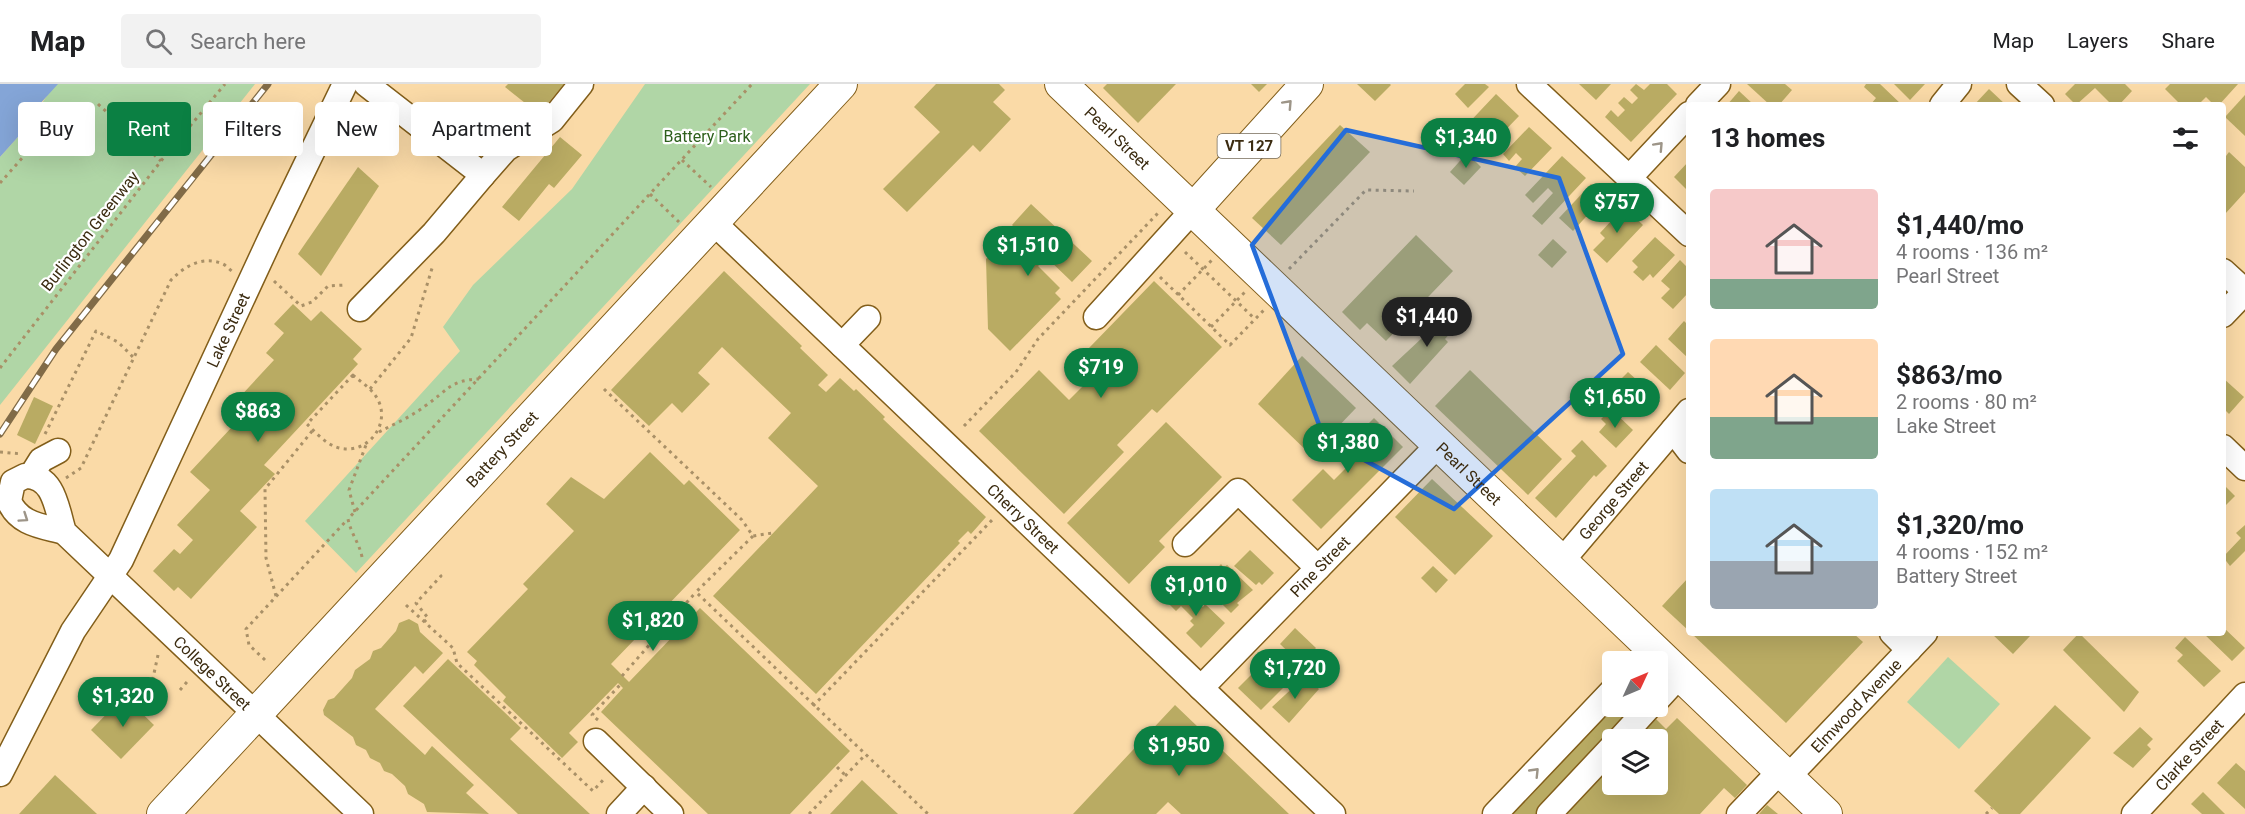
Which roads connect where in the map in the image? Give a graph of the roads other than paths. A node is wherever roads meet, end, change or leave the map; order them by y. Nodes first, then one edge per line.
1 (345, 84) edge
2 (366, 84) edge
3 (581, 84) edge
4 (841, 84) edge
5 (1061, 84) edge
6 (1307, 84) edge
7 (1529, 84) edge
8 (1718, 84) edge
9 (1959, 84) edge
10 (2019, 84) edge
11 (1701, 102) edge
12 (1944, 102) edge
13 (2039, 102) edge
14 (1686, 117) edge
15 (483, 175) junction
16 (1629, 178) junction
17 (1193, 210) junction
18 (698, 223) junction
19 (1686, 231) edge
20 (2226, 274) edge
21 (2245, 291) edge
22 (360, 309) dead end
23 (2226, 312) edge
24 (1096, 316) dead end
25 (868, 318) dead end
26 (842, 345) junction
27 (1686, 415) edge
28 (1673, 430) junction
29 (50, 445) road end
30 (1438, 445) junction
31 (1686, 447) edge
32 (2226, 450) edge
33 (2245, 468) edge
34 (19, 471) edge
35 (64, 532) junction
36 (1185, 544) dead end
37 (1561, 562) junction
38 (1318, 568) junction
39 (110, 576) junction
40 (1909, 638) edge
41 (1643, 651) edge
42 (1668, 668) edge
43 (1680, 675) junction
44 (1201, 688) junction
45 (1668, 688) edge
46 (2245, 695) edge
47 (1602, 702) edge
48 (256, 714) junction
49 (1640, 717) edge
50 (1629, 729) edge
51 (596, 730) road end
52 (1602, 758) edge
53 (0, 774) edge
54 (1784, 774) junction
55 (644, 787) junction
56 (1820, 812) edge
57 (163, 814) edge
58 (362, 814) edge
59 (619, 814) edge
60 (671, 814) edge
61 (1333, 814) edge
62 (1495, 814) edge
63 (1549, 814) edge
64 (1739, 814) edge
65 (2134, 814) edge

1 - 39 street, Lake Street
2 - 15 street
3 - 15 street
4 - 18 main road, Battery Street
5 - 17 main road, Pearl Street
17 -> 6 main road, VT 127
7 - 16 street
8 - 11 street
9 - 12 street
10 - 13 street
16 -> 14 street
15 - 22 street
16 - 19 street
17 - 24 street
17 - 30 main road, Pearl Street
18 - 26 street, Cherry Street
18 - 48 main road, Battery Street
20 - 21 street
21 - 23 street
25 - 26 street
26 - 44 street, Cherry Street
27 - 28 street, George Street
28 - 31 street
28 - 37 street, George Street
29 - 34 street
30 - 37 main road, Pearl Street
30 - 38 street, Pine Street
32 - 33 street
34 - 35 street
34 -> 35 street, College Street
35 - 39 street, College Street
36 - 38 street
37 - 41 main road, Pearl Street
38 - 44 street, Pine Street
39 - 48 street, College Street
39 - 53 street, Lake Street
40 - 54 street, Elmwood Avenue
42 - 43 main road, Pearl Street
43 - 45 street
43 - 54 main road, Pearl Street
44 - 61 street, Cherry Street
46 - 65 street, Clarke Street
62 -> 47 street
48 - 57 main road, Battery Street
48 - 58 street, College Street
49 - 50 street
51 - 55 street
52 - 63 street
54 - 56 main road, Pearl Street
54 - 64 street, Elmwood Avenue
55 - 59 street
55 - 60 street

